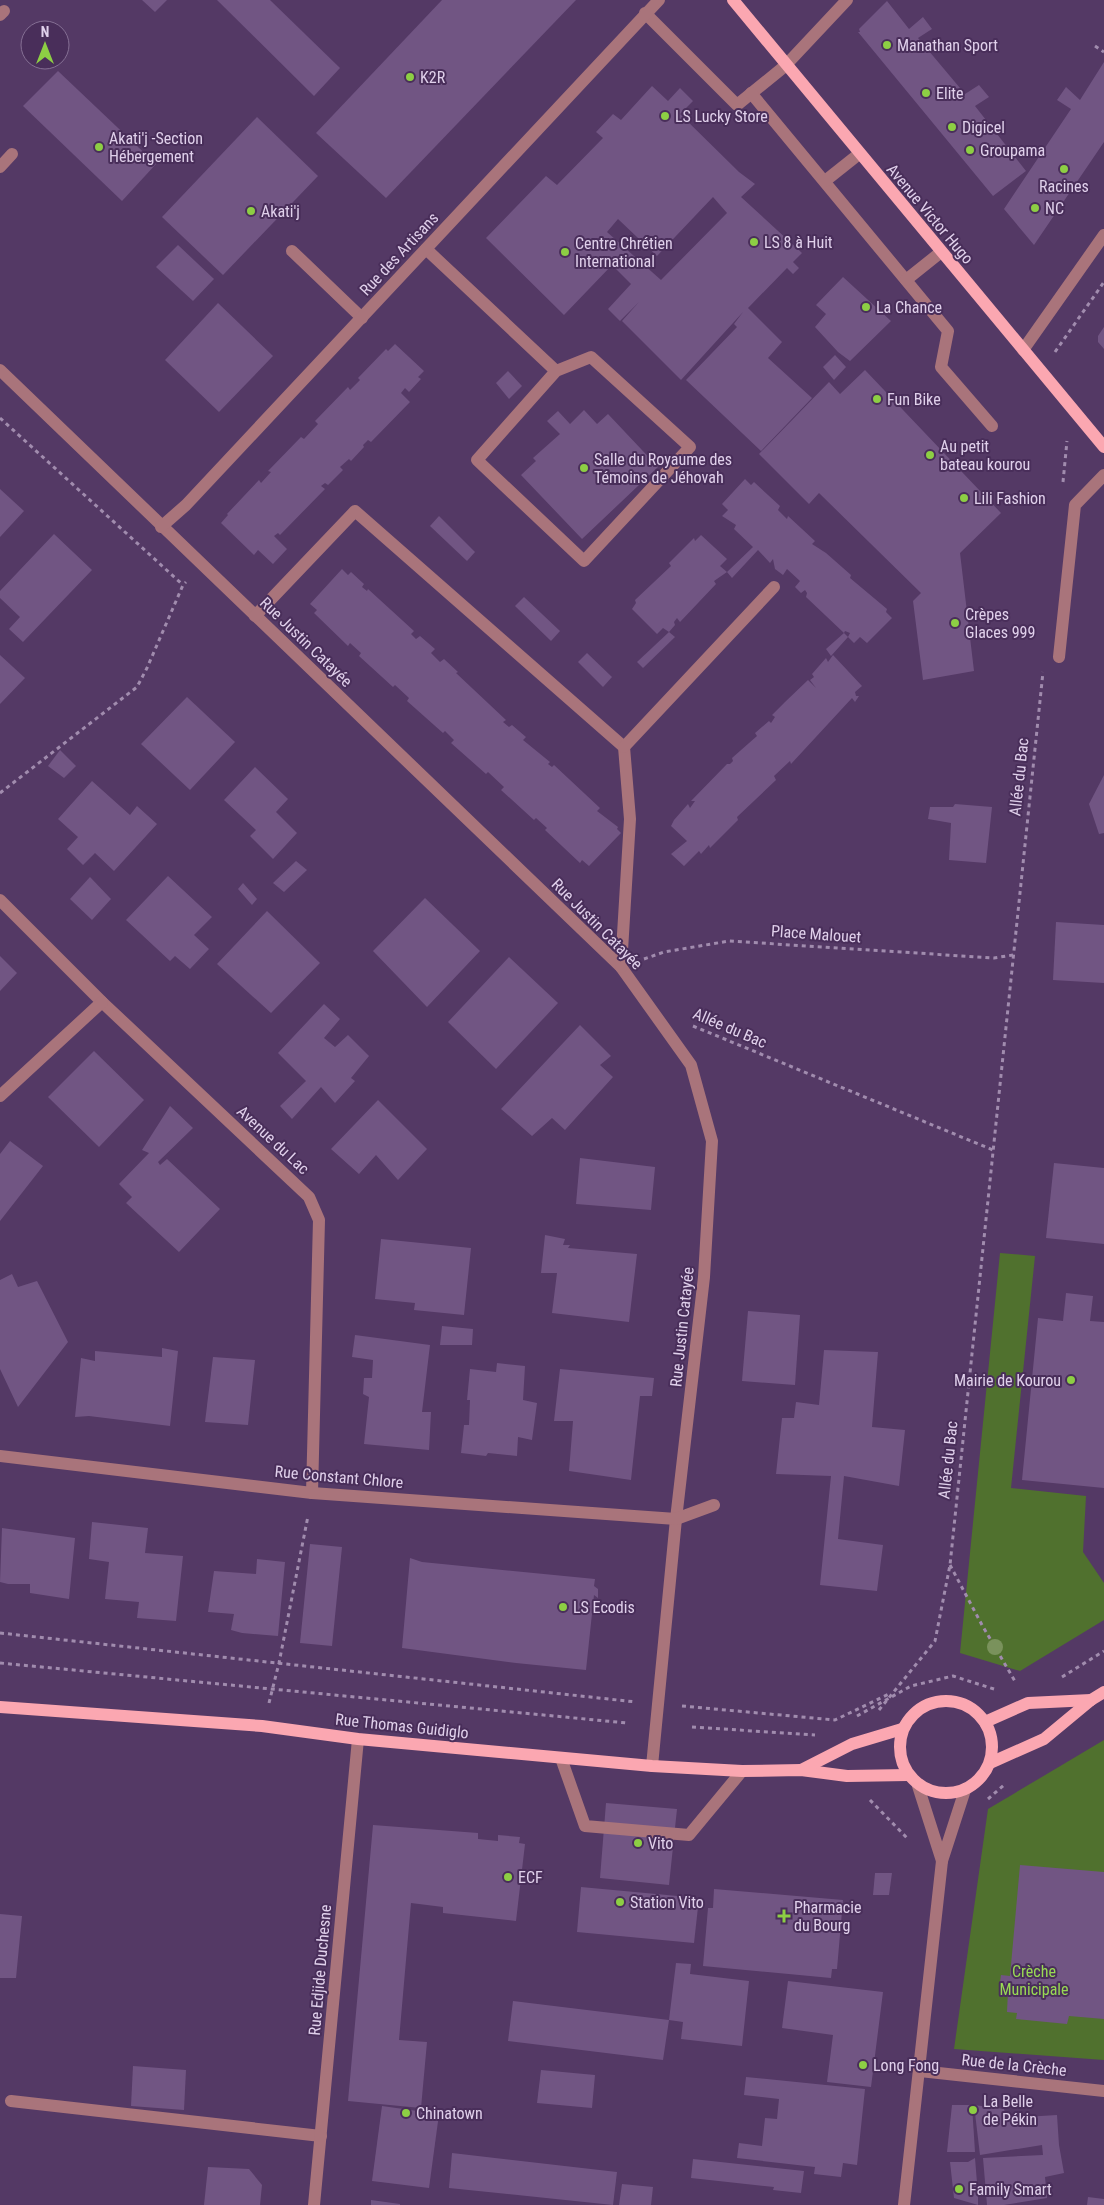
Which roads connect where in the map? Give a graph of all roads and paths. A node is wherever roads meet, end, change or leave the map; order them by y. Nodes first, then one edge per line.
1 (659, 0) edge
2 (733, 0) edge
3 (847, 0) edge
4 (645, 13) junction
5 (1095, 46) dead end
6 (1104, 52) edge
7 (785, 66) junction
8 (751, 93) junction
9 (12, 154) dead end
10 (859, 154) junction
11 (0, 167) edge
12 (825, 181) junction
13 (1104, 236) edge
14 (426, 249) junction
15 (292, 251) dead end
16 (941, 252) junction
17 (906, 280) junction
18 (1104, 282) edge
19 (362, 318) junction
20 (1023, 350) junction
21 (1052, 357) dead end
22 (0, 370) edge
23 (556, 371) junction
24 (1070, 406) junction
25 (0, 418) edge
26 (992, 426) dead end
27 (1104, 447) edge
28 (1104, 475) edge
29 (1062, 489) dead end
30 (161, 527) junction
31 (202, 565) junction
32 (182, 586) junction
33 (774, 587) dead end
34 (255, 616) junction
35 (1059, 657) dead end
36 (1044, 667) dead end
37 (624, 747) junction
38 (0, 793) edge
39 (0, 900) edge
40 (1013, 955) junction
41 (621, 967) junction
42 (102, 1002) junction
43 (689, 1024) dead end
44 (0, 1096) edge
45 (993, 1150) junction
46 (0, 1456) edge
47 (312, 1493) junction
48 (714, 1505) dead end
49 (676, 1519) junction
50 (950, 1565) junction
51 (0, 1633) edge
52 (1104, 1651) edge
53 (0, 1663) edge
54 (279, 1663) junction
55 (1057, 1680) dead end
56 (999, 1691) dead end
57 (893, 1692) junction
58 (1104, 1692) edge
59 (1091, 1700) junction
60 (657, 1704) junction
61 (1028, 1704) junction
62 (0, 1707) edge
63 (852, 1718) dead end
64 (985, 1722) junction
65 (627, 1723) dead end
66 (262, 1726) junction
67 (692, 1727) dead end
68 (902, 1729) junction
69 (821, 1733) dead end
70 (358, 1738) junction
71 (852, 1744) junction
72 (561, 1758) junction
73 (990, 1763) junction
74 (652, 1766) junction
75 (801, 1770) junction
76 (742, 1771) junction
77 (908, 1775) junction
78 (847, 1776) junction
79 (1010, 1779) dead end
80 (918, 1786) junction
81 (965, 1790) junction
82 (983, 1804) dead end
83 (942, 1861) junction
84 (920, 2071) junction
85 (1104, 2091) edge
86 (11, 2101) dead end
87 (321, 2136) junction
88 (314, 2205) edge
89 (904, 2205) edge

1 - 4 street, Rue des Artisans
2 - 7 main road, Avenue Victor Hugo
3 - 7 street
4 - 8 street
4 - 14 street, Rue des Artisans
5 - 6 path
7 - 8 street
7 - 10 main road, Avenue Victor Hugo
8 - 12 street
9 - 11 street
10 - 12 street
10 - 16 main road, Avenue Victor Hugo
12 - 17 street
13 - 20 street
14 - 19 street, Rue des Artisans
14 - 23 street
15 - 19 street
16 - 17 street
16 - 20 main road, Avenue Victor Hugo
17 - 26 street
18 - 21 path
19 - 30 street, Rue des Artisans
20 - 24 main road, Avenue Victor Hugo
22 - 30 street, Rue Justin Catayée
23 - 23 street
24 - 27 main road, Avenue Victor Hugo
24 - 29 path
25 - 32 path
28 - 35 street
30 - 31 street, Rue Justin Catayée
31 - 32 path
31 - 34 street, Rue Justin Catayée
32 - 38 path
33 - 37 street
34 - 37 street
34 - 41 street, Rue Justin Catayée
36 - 40 path, Allée du Bac
37 - 41 street
39 - 42 street, Avenue du Lac
40 - 41 path, Place Malouet
40 - 45 path, Allée du Bac
41 - 49 street, Rue Justin Catayée
42 - 44 street
42 - 47 street, Avenue du Lac
43 - 45 path, Allée du Bac
45 - 50 path, Allée du Bac
46 - 47 street, Rue Constant Chlore
47 - 49 street, Rue Constant Chlore
47 - 54 path
48 - 49 street
49 - 60 street, Rue Justin Catayée
50 - 57 path, Allée du Bac
50 - 61 path
51 - 54 path
52 - 55 path
53 - 65 path
54 - 60 path
54 - 66 path
56 - 63 path
57 - 60 path
57 - 71 path, Allée du Bac
58 - 59 main road
59 - 61 main road
59 - 73 main road
60 - 74 street, Rue Justin Catayée
61 - 64 main road
62 - 66 main road, Rue Thomas Guidiglo
64 - 68 main road
64 - 73 main road
66 - 70 main road, Rue Thomas Guidiglo
67 - 69 path
68 - 71 main road, Rue Thomas Guidiglo
68 - 77 main road
70 - 72 main road, Rue Thomas Guidiglo
70 - 87 street, Rue Edjide Duchesne
71 - 75 main road, Rue Thomas Guidiglo
72 - 74 main road, Rue Thomas Guidiglo
72 - 76 street
73 - 81 main road
74 - 76 main road, Rue Thomas Guidiglo
75 - 76 main road, Rue Thomas Guidiglo
75 - 78 main road, Rue Thomas Guidiglo
77 - 78 main road, Rue Thomas Guidiglo
77 - 80 main road
78 - 83 path
79 - 82 path
80 - 81 main road
80 - 83 street
81 - 83 street
83 - 84 street
84 - 85 street, Rue de la Crèche
84 - 89 street
86 - 87 street
87 - 88 street, Rue Edjide Duchesne

